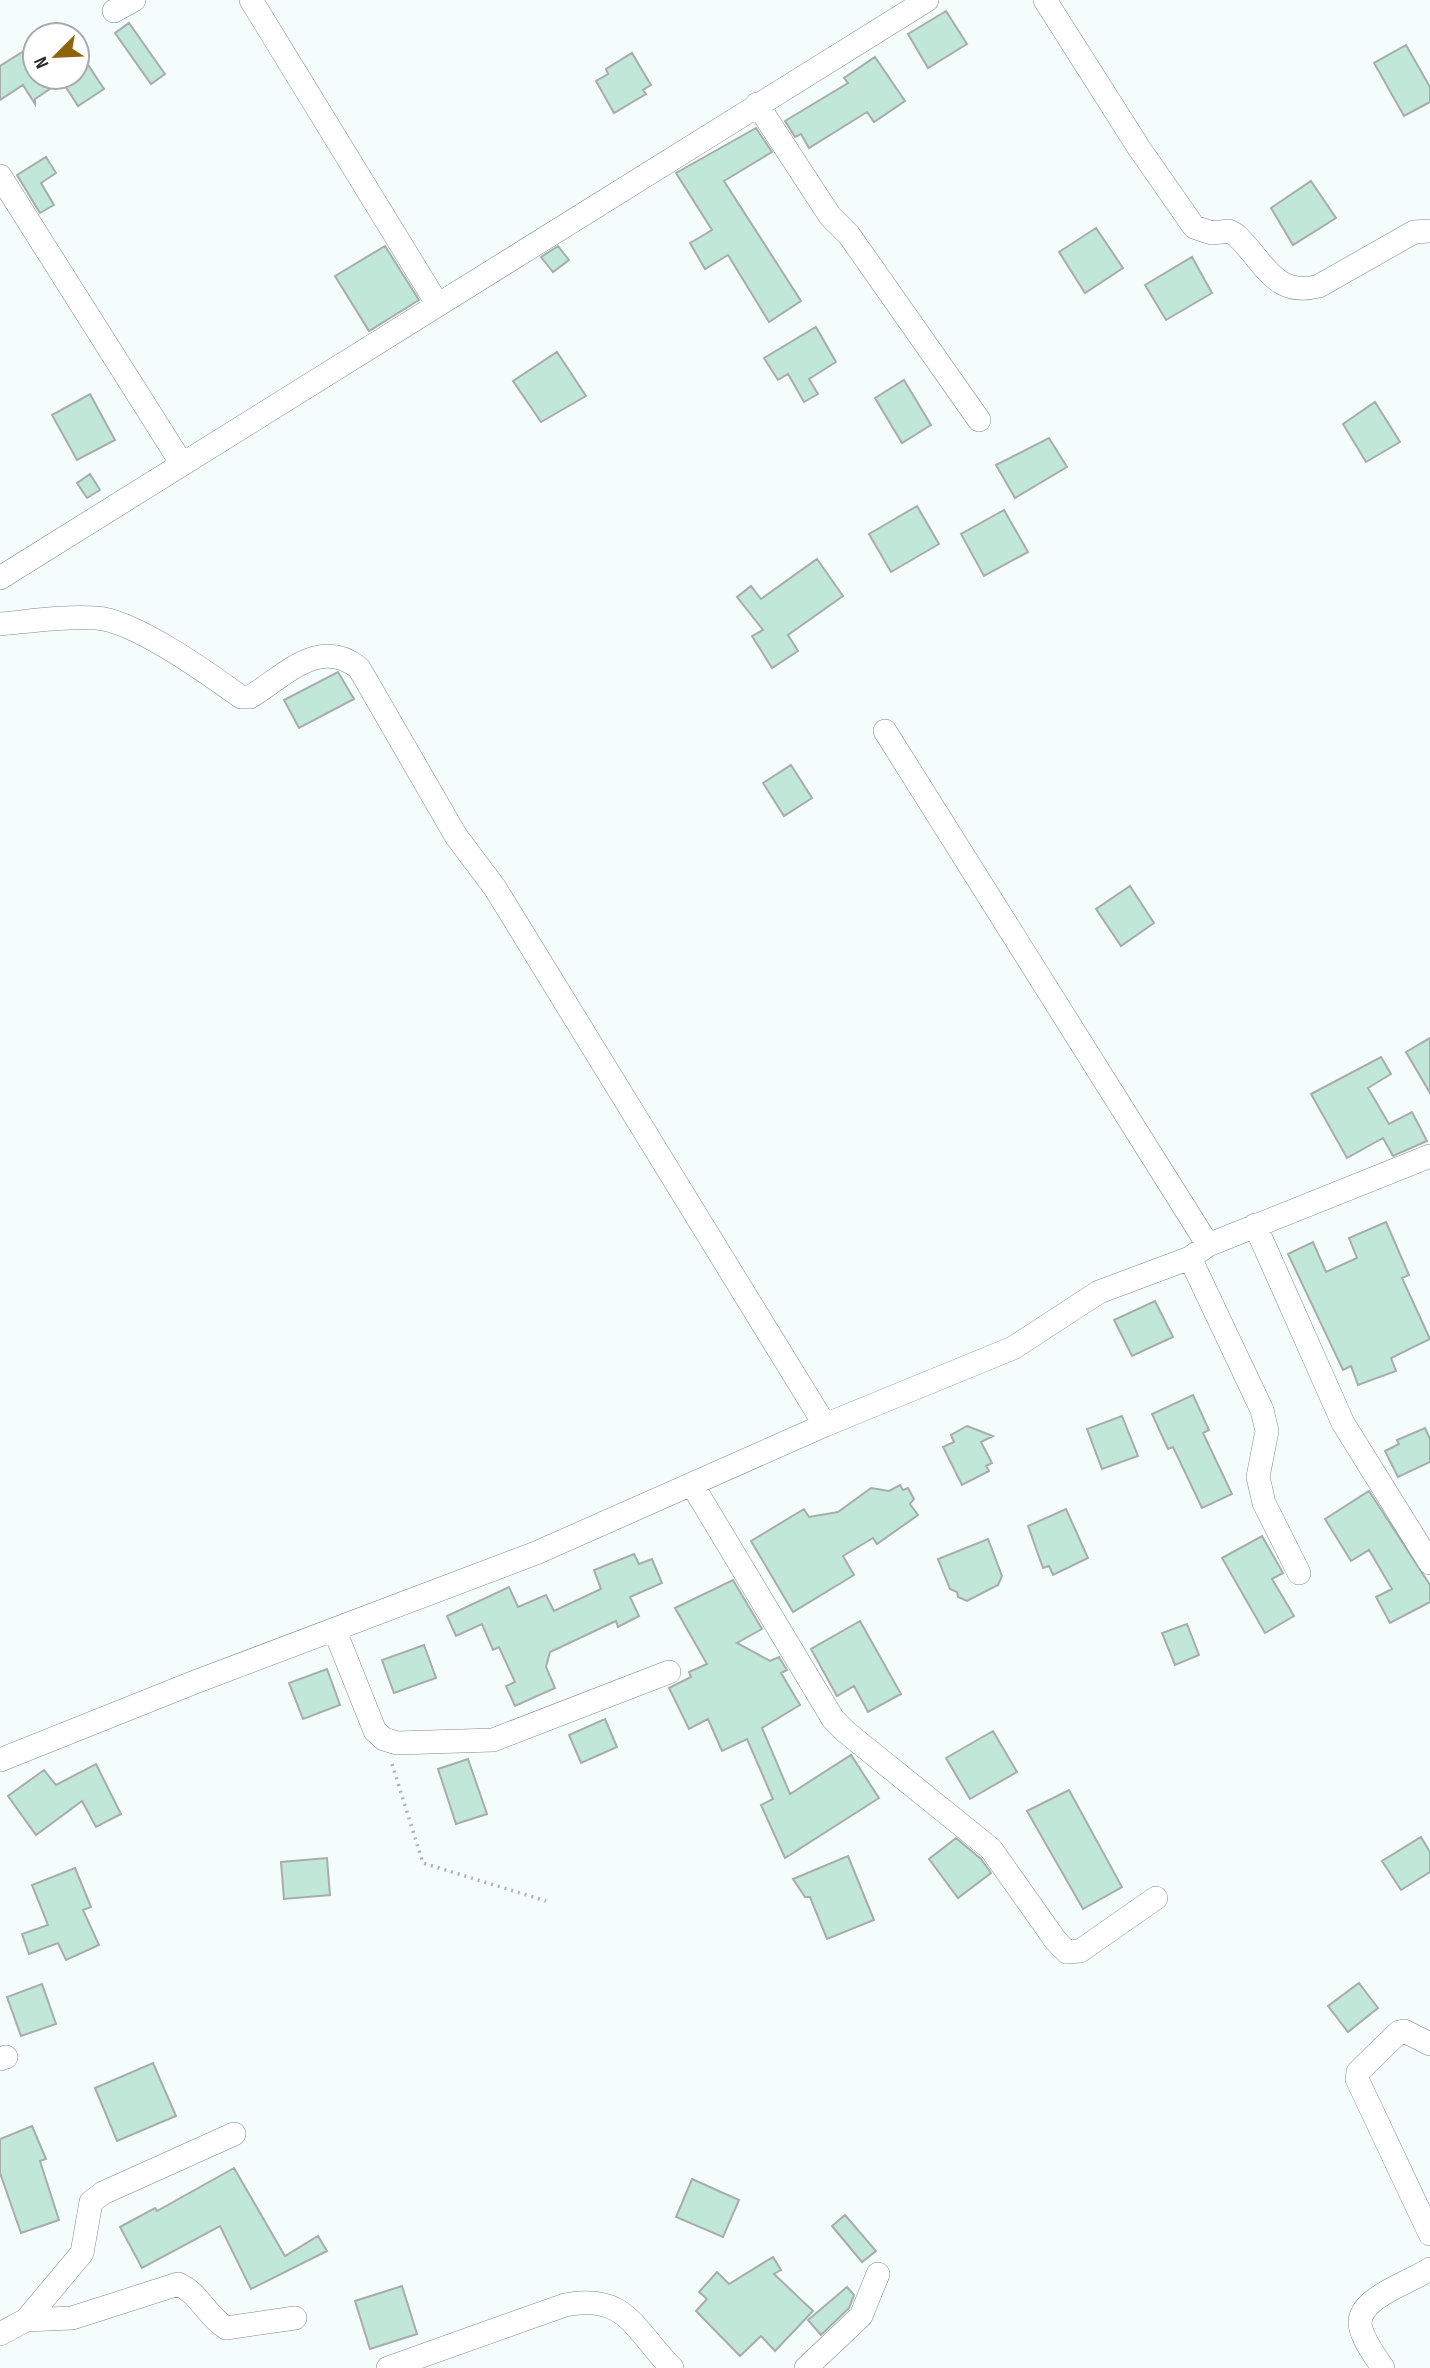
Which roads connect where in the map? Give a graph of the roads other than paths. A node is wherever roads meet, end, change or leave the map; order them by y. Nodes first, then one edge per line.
1 (251, 0) edge
2 (927, 0) edge
3 (1045, 0) edge
4 (757, 104) junction
5 (0, 176) edge
6 (1430, 231) edge
7 (438, 305) junction
8 (979, 420) dead end
9 (181, 464) junction
10 (0, 578) edge
11 (0, 624) edge
12 (885, 731) dead end
13 (1430, 1156) edge
14 (1255, 1225) junction
15 (1199, 1251) junction
16 (825, 1425) junction
17 (693, 1486) junction
18 (1430, 1563) edge
19 (1299, 1573) dead end
20 (335, 1631) junction
21 (669, 1672) dead end
22 (0, 1760) edge
23 (1156, 1898) dead end
24 (1430, 2044) edge
25 (234, 2134) dead end
26 (1430, 2234) edge
27 (1430, 2269) edge
28 (877, 2274) dead end
29 (295, 2318) dead end
30 (26, 2320) junction
31 (0, 2334) edge
32 (388, 2368) edge
33 (672, 2368) edge
34 (806, 2368) edge
35 (1382, 2368) edge

1 - 7 street
2 - 4 street
3 - 6 street
4 - 7 street
4 - 8 street
5 - 9 street
7 - 9 street
9 - 10 street
11 - 16 street
12 - 15 street
13 - 14 street
14 - 15 street
14 - 18 street
15 - 16 street
15 - 19 street
16 - 17 street
17 - 20 street
17 - 23 street
20 - 21 street
20 - 22 street
24 - 26 street
25 - 30 street
27 - 35 street
28 - 34 street
29 - 30 street
30 - 31 street
32 - 33 street

